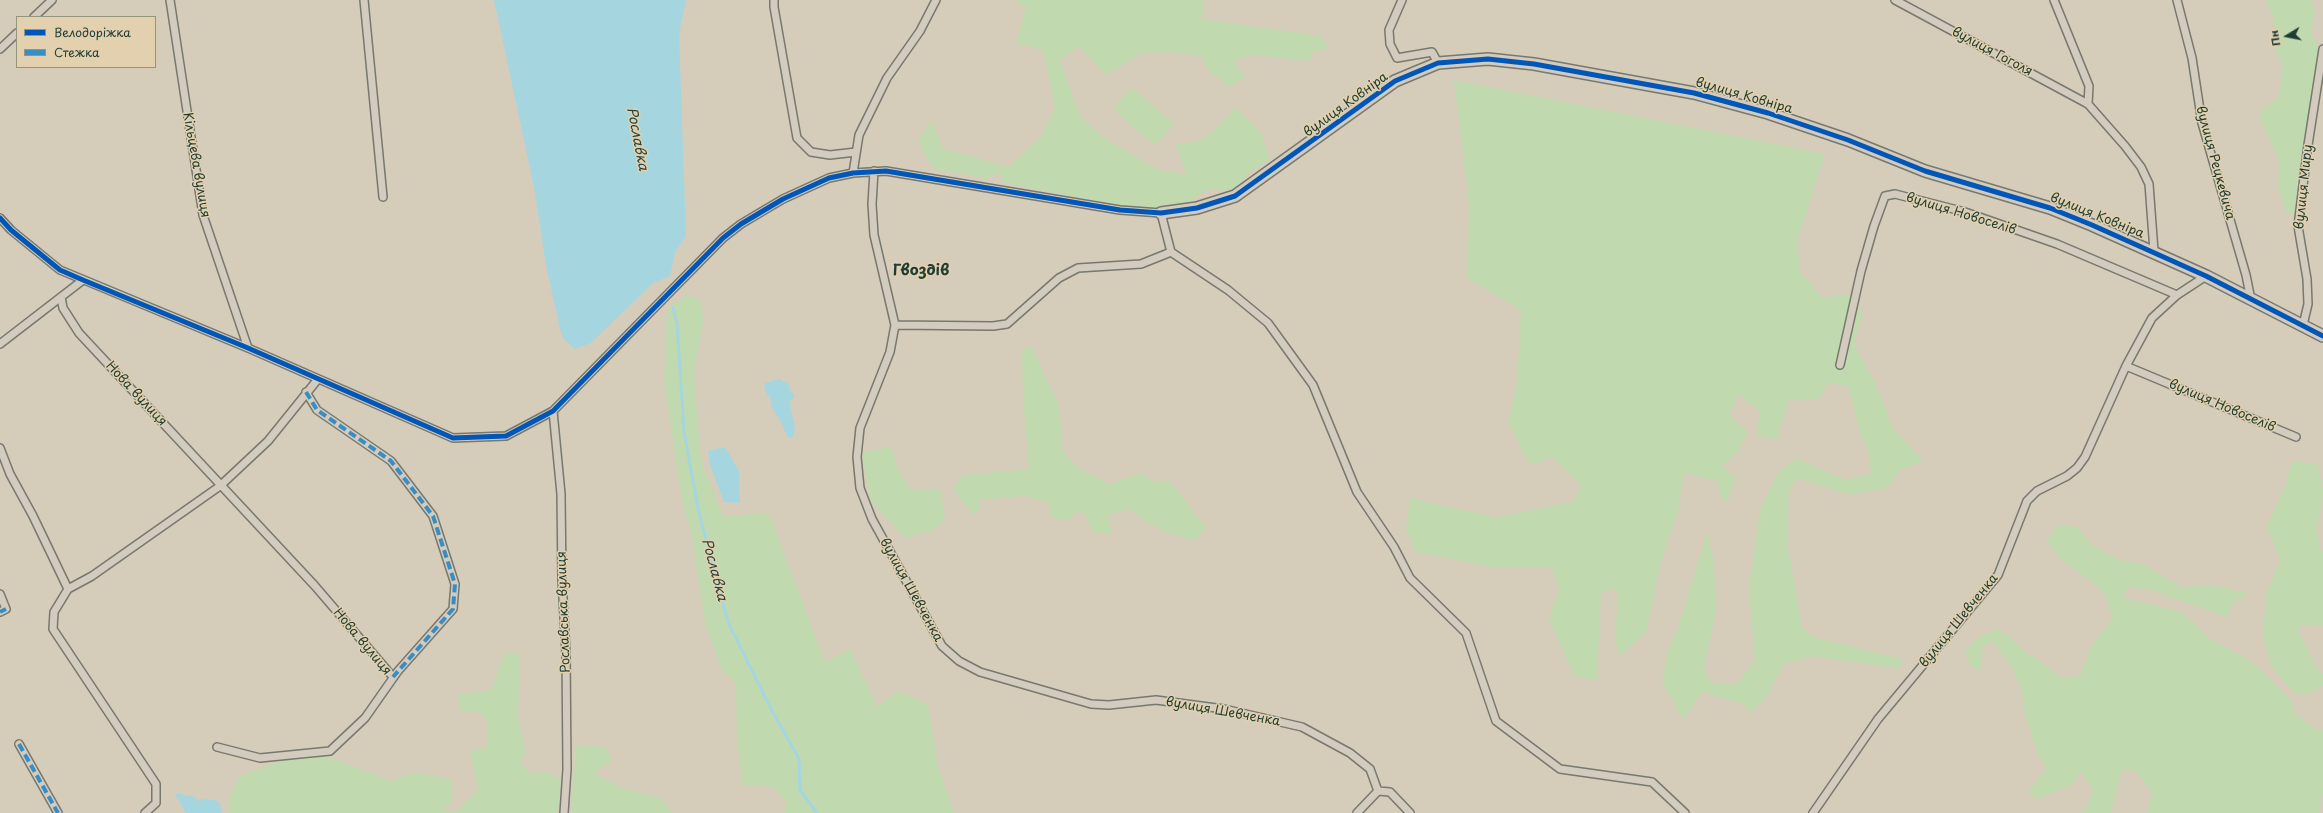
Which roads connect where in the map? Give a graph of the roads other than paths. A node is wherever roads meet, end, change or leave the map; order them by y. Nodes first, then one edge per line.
1 (52, 0) edge
2 (170, 0) edge
3 (364, 0) edge
4 (774, 0) edge
5 (936, 0) edge
6 (1402, 0) edge
7 (1895, 0) edge
8 (2054, 0) edge
9 (2178, 0) edge
10 (35, 16) edge
11 (16, 34) edge
12 (0, 49) edge
13 (2323, 49) edge
14 (1438, 63) junction
15 (2088, 104) junction
16 (856, 152) junction
17 (874, 171) junction
18 (853, 173) junction
19 (383, 197) dead end
20 (1161, 212) junction
21 (0, 218) edge
22 (2154, 251) junction
23 (1171, 252) junction
24 (2206, 276) junction
25 (83, 280) junction
26 (2176, 294) junction
27 (61, 297) junction
28 (2251, 301) junction
29 (895, 325) junction
30 (2303, 325) junction
31 (2323, 336) edge
32 (0, 344) edge
33 (248, 348) junction
34 (1840, 365) dead end
35 (2126, 366) junction
36 (318, 379) junction
37 (306, 392) junction
38 (553, 411) junction
39 (2296, 437) dead end
40 (0, 448) edge
41 (220, 486) junction
42 (68, 589) junction
43 (0, 594) edge
44 (0, 612) edge
45 (393, 677) junction
46 (19, 744) dead end
47 (217, 747) dead end
48 (1378, 791) junction
49 (58, 813) edge
50 (145, 813) edge
51 (564, 813) edge
52 (1357, 813) edge
53 (1410, 813) edge
54 (1685, 813) edge
55 (1813, 813) edge

1 - 10 street
2 - 33 street, Кільцева вулиця
3 - 19 street
4 - 16 street
5 - 16 street
6 - 14 street
7 - 15 street, вулиця Гоголя
8 - 15 street
9 - 28 street, вулиця Рецкевича
11 - 12 street
13 - 30 street, вулиця Миру
14 - 20 street, вулиця Ковніра
14 - 22 street, вулиця Ковніра
15 - 22 street, вулиця Гоголя
16 - 18 street
17 - 18 street
17 - 20 street
17 - 29 street, вулиця Шевченка
18 - 38 street
20 - 23 street
21 - 25 street
22 - 24 street, вулиця Ковніра
23 - 29 street
23 - 54 street
24 - 26 street, вулиця Шевченка
24 - 28 street, вулиця Ковніра
25 - 27 street
25 - 33 street
26 - 34 street, вулиця Новоселів
26 - 35 street, вулиця Шевченка
27 - 32 street
27 - 41 street, Нова вулиця
28 - 30 street, вулиця Ковніра
29 - 48 street, вулиця Шевченка
30 - 31 street, вулиця Ковніра
33 - 36 street
35 - 39 street, вулиця Новоселів
35 - 55 street, вулиця Шевченка
36 - 37 street
36 - 38 street
37 - 41 street
37 - 45 street
38 - 51 street, Рославська вулиця
40 - 42 street
41 - 42 street
41 - 45 street, Нова вулиця
42 - 50 street
43 - 44 street
45 - 47 street, Нова вулиця
46 - 49 street
48 - 52 street
48 - 53 street

